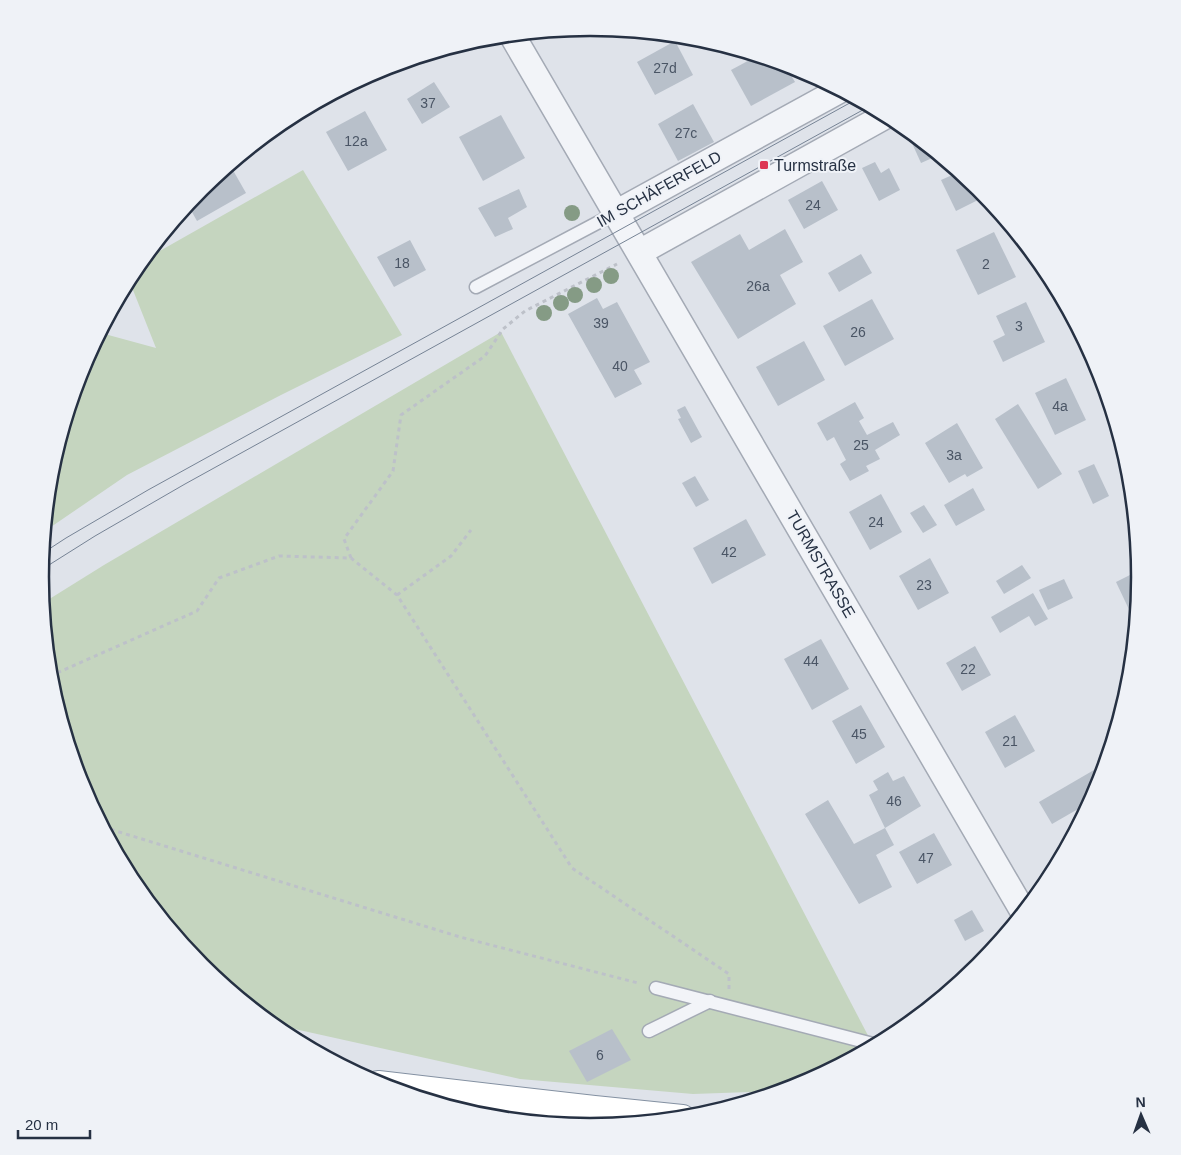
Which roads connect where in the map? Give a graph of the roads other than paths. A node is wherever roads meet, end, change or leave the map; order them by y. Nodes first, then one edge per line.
1 (516, 42) edge
2 (833, 94) edge
3 (879, 120) edge
4 (616, 213) junction
5 (640, 252) junction
6 (476, 287) dead end
7 (1020, 907) edge
8 (656, 988) road end
9 (710, 1002) junction
10 (649, 1031) dead end
11 (867, 1042) edge
12 (415, 1089) edge
13 (651, 1115) edge

1 - 4 street, TURMSTRASSE
2 - 4 street, IM SCHÄFERFELD
3 - 5 street
4 - 5 street, TURMSTRASSE
4 - 6 lane, IM SCHÄFERFELD
5 - 7 street, TURMSTRASSE
8 - 9 lane
9 - 10 lane
9 - 11 lane
12 - 13 highway

